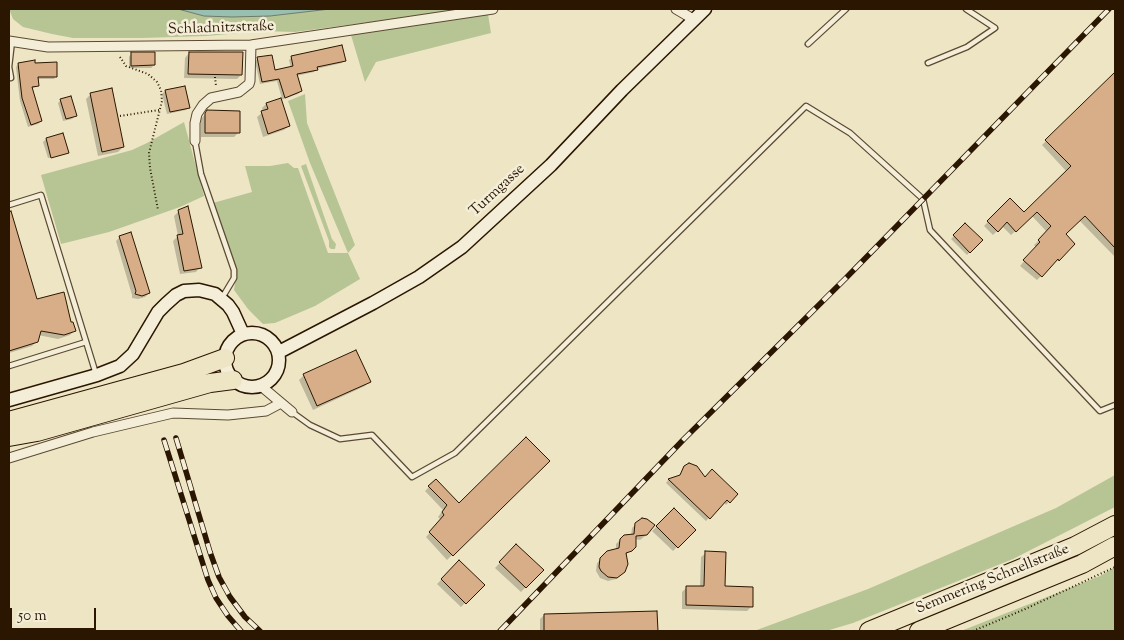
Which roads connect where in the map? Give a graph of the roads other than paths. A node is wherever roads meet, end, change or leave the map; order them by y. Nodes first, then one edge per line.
1 (493, 9) edge
2 (676, 9) edge
3 (705, 9) edge
4 (846, 9) edge
5 (966, 9) edge
6 (693, 19) junction
7 (10, 41) edge
8 (808, 44) dead end
9 (251, 45) junction
10 (928, 63) dead end
11 (11, 78) dead end
12 (195, 141) joint
13 (9, 205) edge
14 (222, 299) junction
15 (243, 334) junction
16 (86, 342) junction
17 (279, 352) junction
18 (225, 358) junction
19 (9, 366) edge
20 (97, 375) junction
21 (233, 380) junction
22 (261, 386) junction
23 (9, 400) edge
24 (282, 403) junction
25 (1115, 405) edge
26 (292, 412) joint
27 (9, 421) edge
28 (37, 432) junction
29 (9, 437) edge
30 (9, 443) edge
31 (9, 458) edge
32 (1115, 525) edge
33 (1115, 546) edge
34 (869, 631) edge
35 (919, 631) edge

1 - 9 street, Schladnitzstraße
2 - 6 street
3 - 6 main road, Turmgasse
4 - 8 lane
5 - 10 lane
6 - 17 main road, Turmgasse
7 - 9 street, Schladnitzstraße
7 - 11 lane
9 - 12 street
12 - 14 lane
13 - 16 lane
14 - 15 main road
14 - 20 main road
15 - 17 main road
15 - 18 main road
16 - 19 lane
16 - 20 lane
17 - 22 main road
18 - 21 main road
18 - 27 highway
20 - 23 main road
21 - 22 main road
21 - 28 highway
22 - 24 street
24 - 26 street
24 - 31 street
25 - 26 lane
28 - 29 highway
28 - 30 highway
32 - 34 highway, Semmering Schnellstraße
33 - 35 highway, Semmering Schnellstraße

